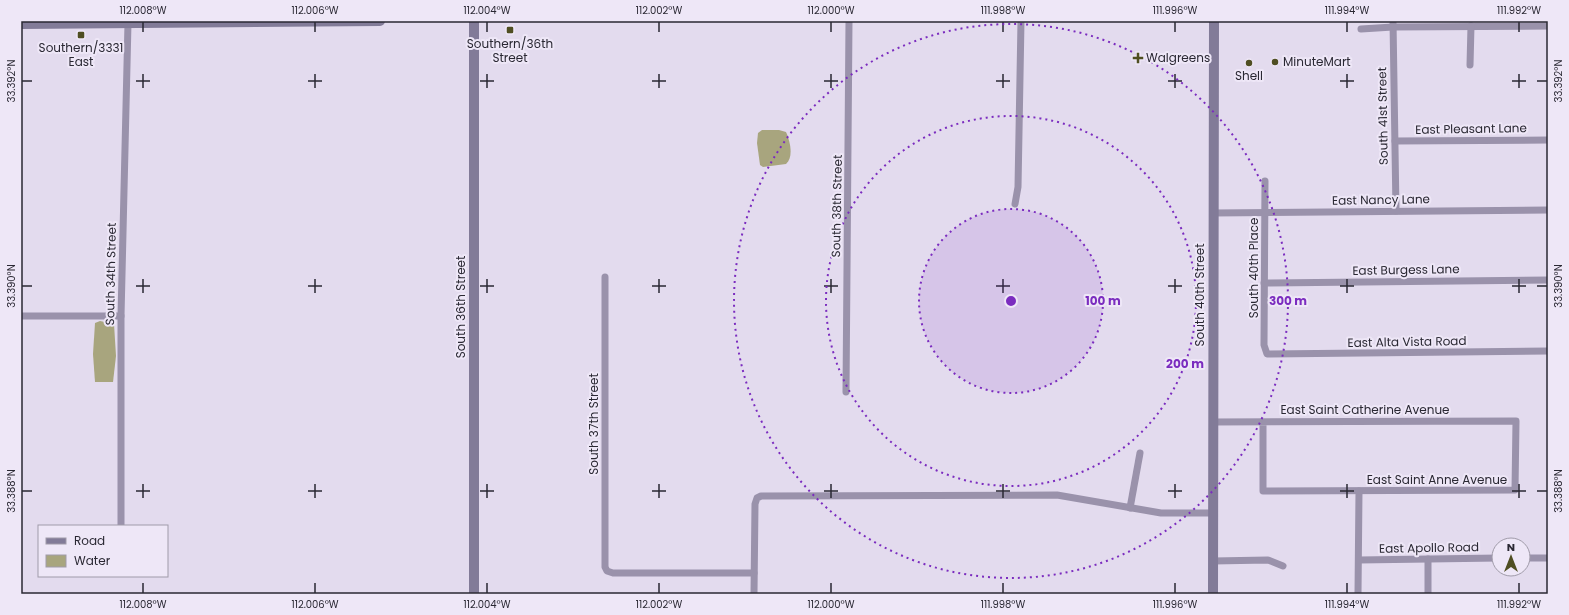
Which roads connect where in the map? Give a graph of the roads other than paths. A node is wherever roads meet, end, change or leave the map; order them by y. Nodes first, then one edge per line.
1 (351, 21) edge
2 (380, 21) edge
3 (474, 21) edge
4 (849, 21) edge
5 (1020, 21) edge
6 (1214, 21) edge
7 (198, 22) edge
8 (128, 23) junction
9 (21, 24) edge
10 (1393, 24) edge
11 (1470, 26) junction
12 (1548, 26) edge
13 (1361, 29) dead end
14 (1470, 65) dead end
15 (1548, 140) edge
16 (1395, 141) junction
17 (1265, 181) dead end
18 (1015, 204) dead end
19 (1548, 210) edge
20 (1396, 211) junction
21 (1265, 212) junction
22 (1214, 213) junction
23 (605, 277) dead end
24 (1548, 280) edge
25 (1264, 283) junction
26 (21, 316) edge
27 (121, 316) junction
28 (1548, 351) edge
29 (1267, 354) joint
30 (846, 392) dead end
31 (1213, 422) junction
32 (1263, 422) junction
33 (1140, 453) dead end
34 (1515, 490) joint
35 (1359, 491) junction
36 (1130, 508) junction
37 (1213, 513) junction
38 (121, 525) edge
39 (1491, 558) edge
40 (1531, 558) edge
41 (1548, 558) edge
42 (1428, 559) junction
43 (1359, 560) junction
44 (1213, 561) junction
45 (1283, 566) dead end
46 (754, 573) junction
47 (474, 594) edge
48 (754, 594) edge
49 (1213, 594) edge
50 (1358, 594) edge
51 (1428, 594) edge

1 - 2 main road
1 - 7 main road
3 - 47 main road, South 36th Street
4 - 30 street, South 38th Street
5 - 18 street
6 - 22 main road, South 40th Street
7 - 8 main road
8 - 9 main road
8 - 27 street, South 34th Street
10 - 11 street
10 - 13 street
10 - 16 street, South 41st Street
11 - 12 street
11 - 14 street
15 - 16 street, East Pleasant Lane
16 - 20 street, South 41st Street
17 - 21 street, South 40th Place
19 - 20 street, East Nancy Lane
20 - 21 street, East Nancy Lane
21 - 22 street, East Nancy Lane
21 - 25 street, South 40th Place
22 - 31 main road, South 40th Street
23 - 46 street, South 37th Street
24 - 25 street, East Burgess Lane
25 - 29 street, South 40th Place
26 - 27 street
27 - 38 street, South 34th Street
28 - 29 street, East Alta Vista Road
31 - 32 street, East Saint Catherine Avenue
31 - 37 main road, South 40th Street
32 - 34 street, East Saint Catherine Avenue
32 - 35 street, East Saint Anne Avenue
33 - 36 street
34 - 35 street, East Saint Anne Avenue
35 - 43 street
36 - 37 street
36 - 46 street
37 - 44 main road, South 40th Street
39 - 42 street, East Apollo Road
40 - 41 street
42 - 43 street, East Apollo Road
42 - 51 street
43 - 50 street
44 - 45 street
44 - 49 main road, South 40th Street
46 - 48 street

